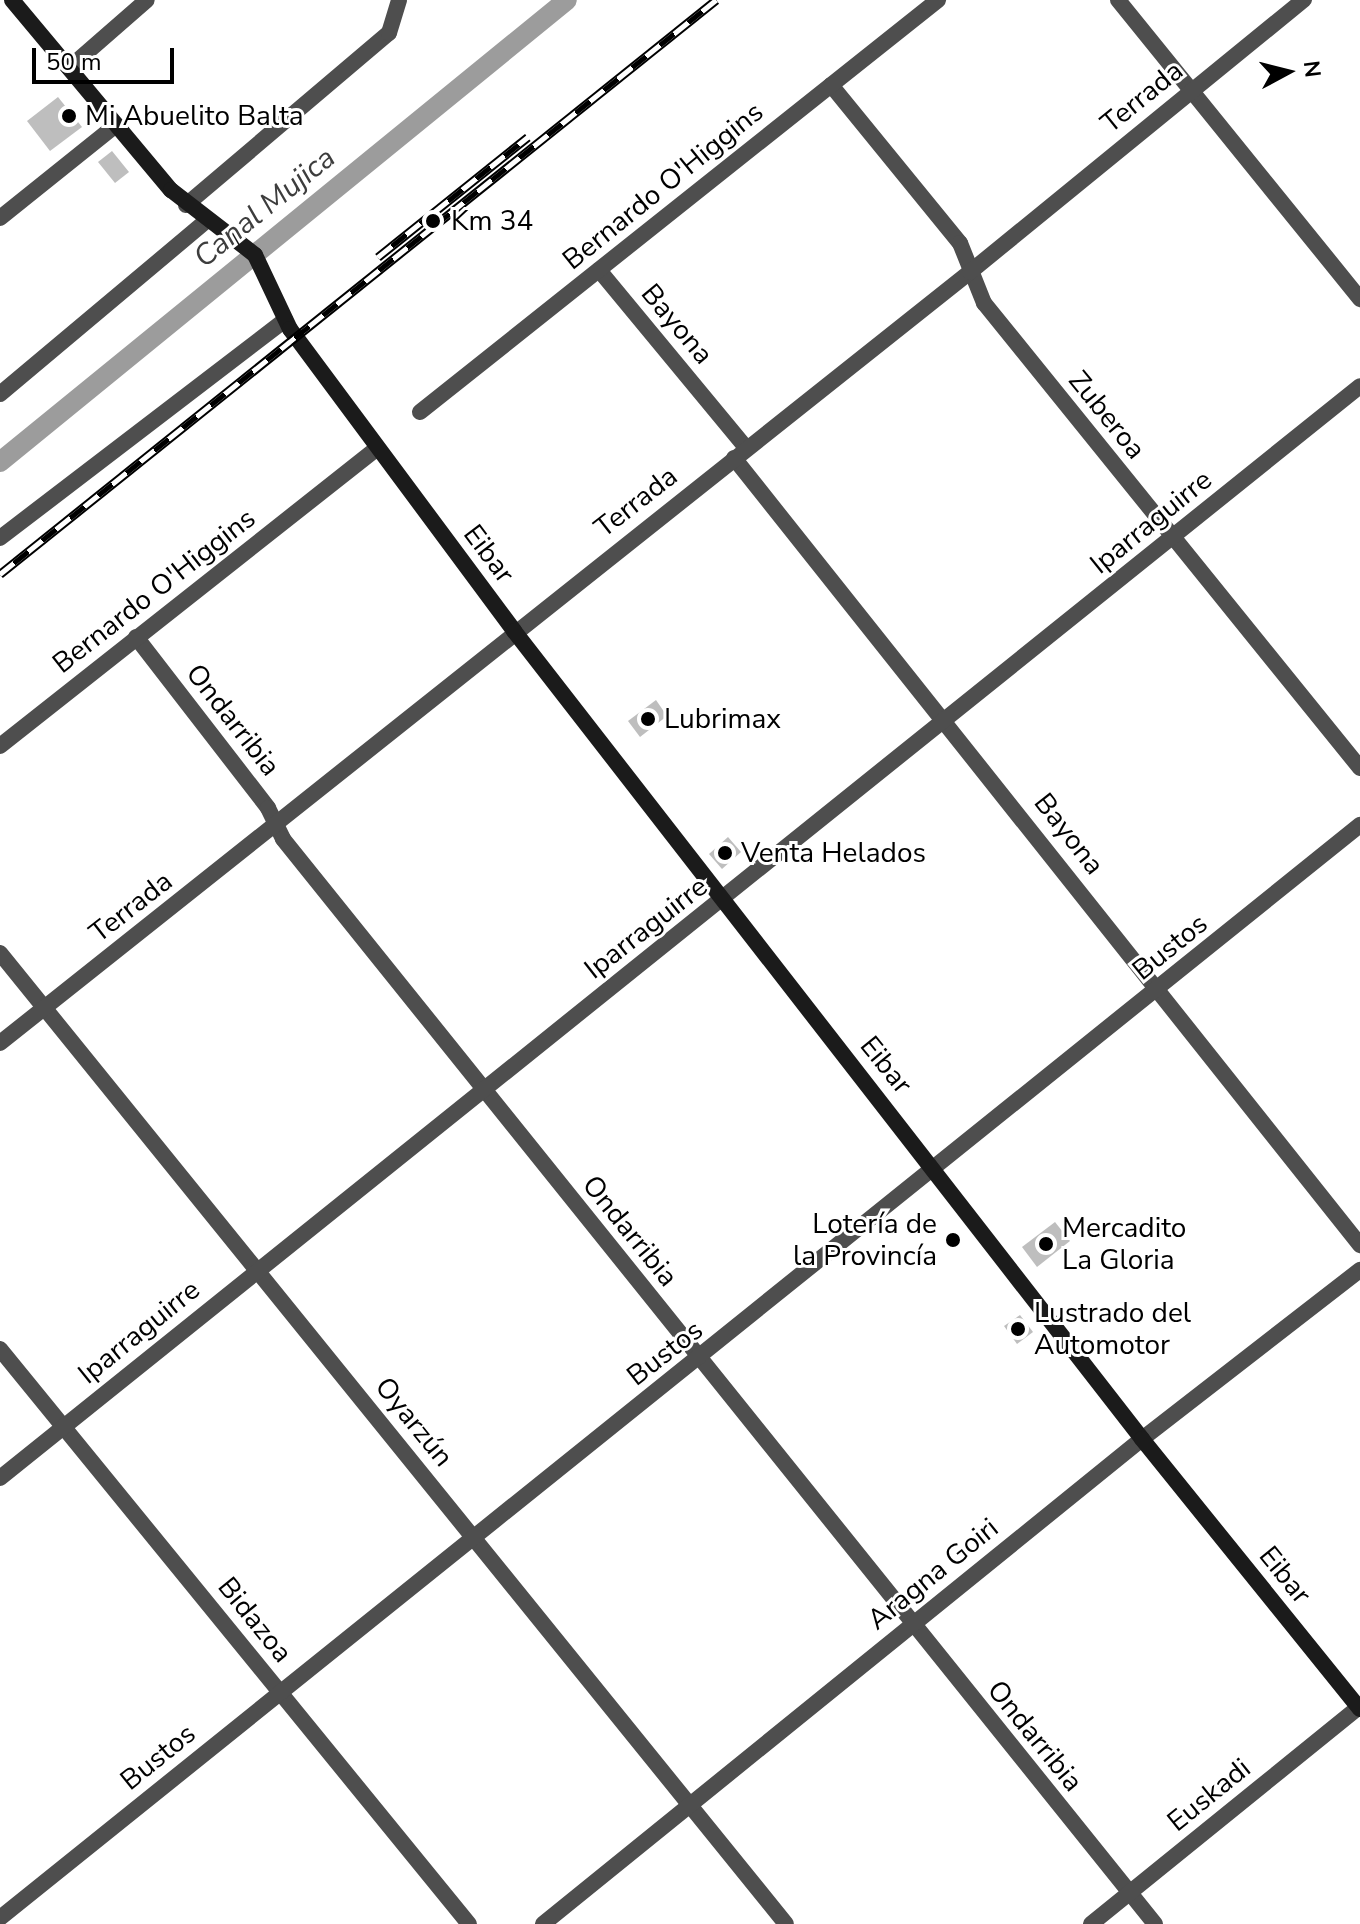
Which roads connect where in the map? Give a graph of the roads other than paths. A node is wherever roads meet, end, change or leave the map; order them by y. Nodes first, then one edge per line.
1 (12, 0) edge
2 (147, 0) edge
3 (938, 0) edge
4 (1118, 0) edge
5 (1304, 0) edge
6 (395, 1) edge
7 (69, 68) junction
8 (831, 85) junction
9 (1190, 91) junction
10 (116, 125) junction
11 (186, 205) junction
12 (0, 218) edge
13 (207, 220) junction
14 (599, 270) junction
15 (970, 272) junction
16 (1360, 299) edge
17 (285, 320) junction
18 (1360, 386) edge
19 (0, 394) edge
20 (420, 412) dead end
21 (377, 448) junction
22 (740, 453) junction
23 (0, 538) edge
24 (1173, 538) junction
25 (514, 631) junction
26 (136, 637) junction
27 (947, 721) junction
28 (0, 746) edge
29 (1360, 768) edge
30 (277, 825) junction
31 (1360, 825) edge
32 (722, 902) junction
33 (0, 953) edge
34 (1159, 990) junction
35 (44, 1007) junction
36 (0, 1043) edge
37 (483, 1089) junction
38 (936, 1169) junction
39 (1360, 1245) edge
40 (256, 1269) junction
41 (1360, 1270) edge
42 (0, 1349) edge
43 (700, 1359) junction
44 (63, 1427) junction
45 (1142, 1439) junction
46 (0, 1478) edge
47 (473, 1536) junction
48 (911, 1626) junction
49 (280, 1692) junction
50 (1360, 1707) edge
51 (689, 1802) junction
52 (1130, 1893) junction
53 (0, 1918) edge
54 (469, 1924) edge
55 (543, 1924) edge
56 (786, 1924) edge
57 (1091, 1924) edge
58 (1155, 1924) edge

1 - 7 street, Eibar
2 - 7 street
3 - 8 street, Bernardo O'Higgins
4 - 9 street
5 - 9 street, Terrada
6 - 11 street
7 - 10 street, Eibar
8 - 14 street, Bernardo O'Higgins
8 - 15 street, Zuberoa
9 - 15 street, Terrada
9 - 16 street
10 - 11 street, Eibar
10 - 12 street
11 - 13 street, Eibar
13 - 17 street, Eibar
13 - 19 street
14 - 20 street, Bernardo O'Higgins
14 - 22 street, Bayona
15 - 22 street, Terrada
15 - 24 street, Zuberoa
17 - 21 street, Eibar
17 - 23 street
18 - 24 street, Iparraguirre
21 - 25 street, Eibar
21 - 26 street, Bernardo O'Higgins
22 - 25 street, Terrada
22 - 27 street, Bayona
24 - 27 street, Iparraguirre
24 - 29 street, Zuberoa
25 - 30 street, Terrada
25 - 32 street, Eibar
26 - 28 street, Bernardo O'Higgins
26 - 30 street, Ondarribia
27 - 32 street, Iparraguirre
27 - 34 street, Bayona
30 - 35 street, Terrada
30 - 37 street, Ondarribia
31 - 34 street, Bustos
32 - 37 street, Iparraguirre
32 - 38 street, Eibar
33 - 35 street, Oyarzún
34 - 38 street, Bustos
34 - 39 street, Bayona
35 - 36 street, Terrada
35 - 40 street, Oyarzún
37 - 40 street, Iparraguirre
37 - 43 street, Ondarribia
38 - 43 street, Bustos
38 - 45 street, Eibar
40 - 44 street, Iparraguirre
40 - 47 street, Oyarzún
41 - 45 street, Aragna Goiri
42 - 44 street, Bidazoa
43 - 47 street, Bustos
43 - 48 street, Ondarribia
44 - 46 street, Iparraguirre
44 - 49 street, Bidazoa
45 - 48 street, Aragna Goiri
45 - 50 street, Eibar
47 - 49 street, Bustos
47 - 51 street, Oyarzún
48 - 51 street, Aragna Goiri
48 - 52 street, Ondarribia
49 - 53 street, Bustos
49 - 54 street, Bidazoa
50 - 52 street, Euskadi
51 - 55 street, Aragna Goiri
51 - 56 street, Oyarzún
52 - 57 street, Euskadi
52 - 58 street, Ondarribia

